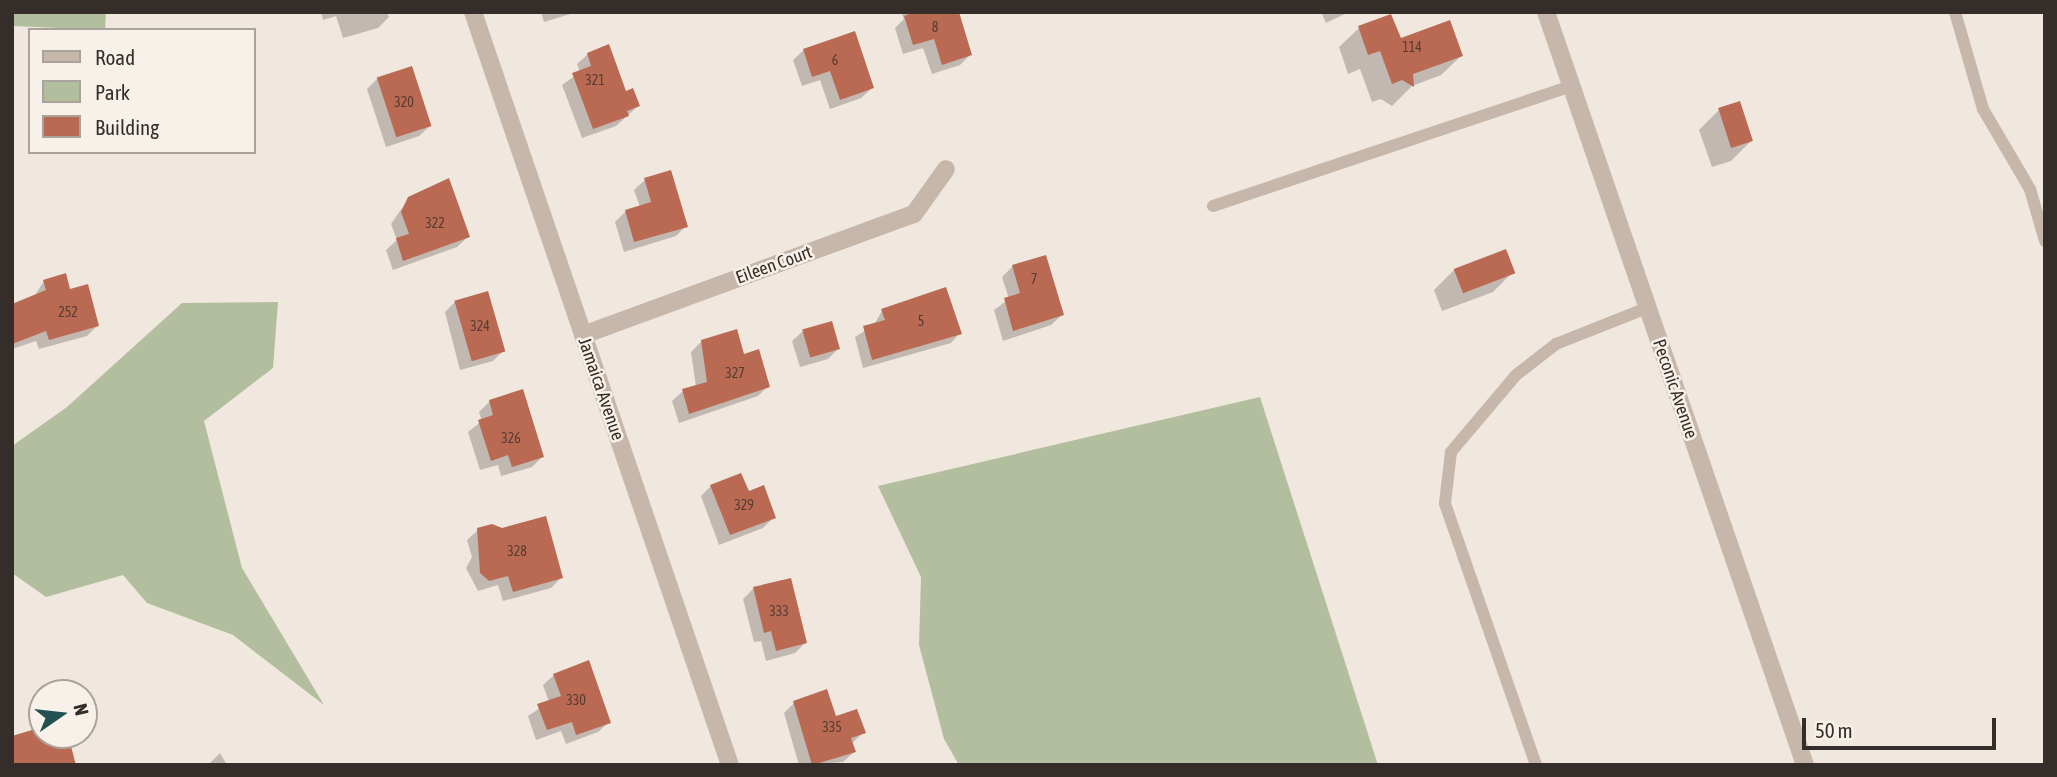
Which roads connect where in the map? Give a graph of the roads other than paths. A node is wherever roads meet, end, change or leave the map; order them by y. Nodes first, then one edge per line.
1 (473, 12) edge
2 (1546, 12) edge
3 (1955, 12) edge
4 (1571, 86) junction
5 (946, 169) dead end
6 (1213, 206) dead end
7 (2045, 241) edge
8 (1647, 308) junction
9 (583, 335) junction
10 (730, 765) edge
11 (1536, 765) edge
12 (1805, 765) edge

1 - 9 street, Jamaica Avenue
2 - 4 street, Peconic Avenue
3 - 7 lane
4 - 6 lane
4 - 8 street, Peconic Avenue
5 - 9 street, Eileen Court
8 - 11 lane
8 - 12 street, Peconic Avenue
9 - 10 street, Jamaica Avenue

